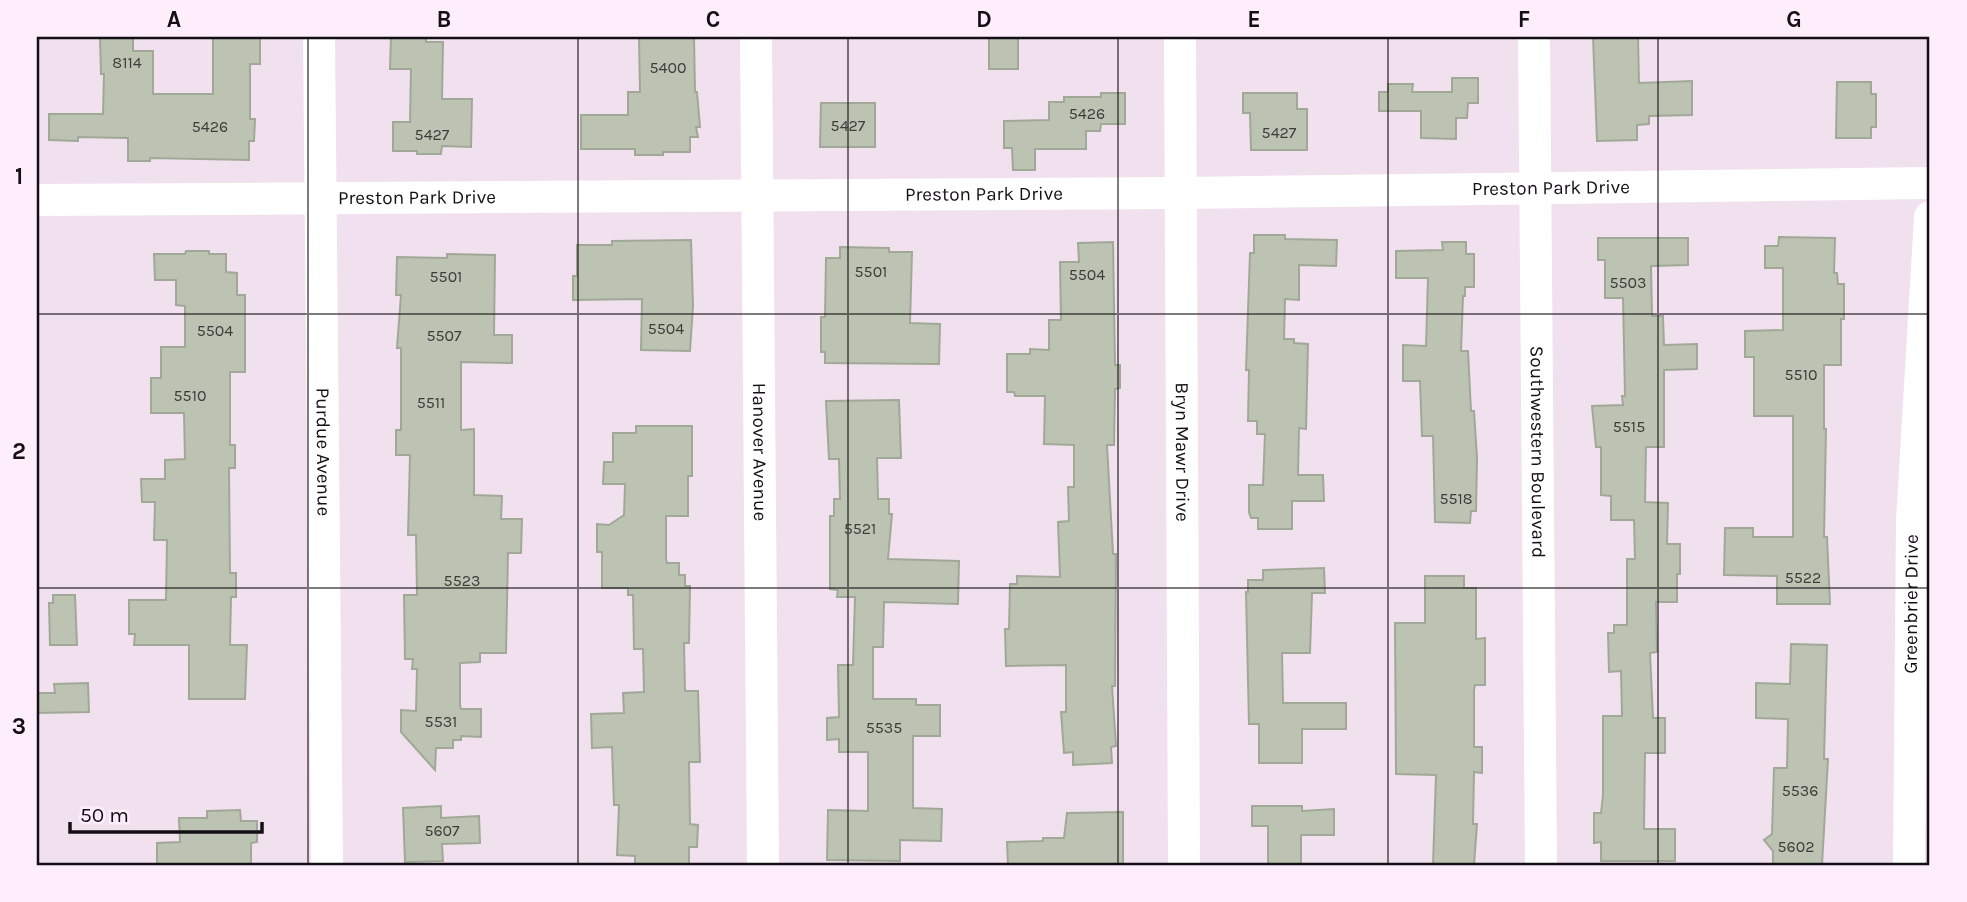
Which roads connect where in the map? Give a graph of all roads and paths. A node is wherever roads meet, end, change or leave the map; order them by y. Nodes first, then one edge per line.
1 (319, 37) edge
2 (756, 37) edge
3 (1180, 37) edge
4 (1534, 37) edge
5 (1930, 183) edge
6 (1536, 187) junction
7 (1181, 193) junction
8 (758, 194) junction
9 (321, 197) junction
10 (37, 200) edge
11 (1930, 217) edge
12 (327, 865) edge
13 (763, 865) edge
14 (1184, 865) edge
15 (1541, 865) edge
16 (1909, 865) edge

1 - 9 street, Purdue Avenue
2 - 8 street, Hanover Avenue
3 - 7 street, Bryn Mawr Drive
4 - 6 street, Southwestern Boulevard
5 - 6 street, Preston Park Drive
6 - 7 street, Preston Park Drive
6 - 15 street, Southwestern Boulevard
7 - 8 street, Preston Park Drive
7 - 14 street, Bryn Mawr Drive
8 - 9 street, Preston Park Drive
8 - 13 street, Hanover Avenue
9 - 10 street, Preston Park Drive
9 - 12 street, Purdue Avenue
11 - 16 street, Greenbrier Drive

